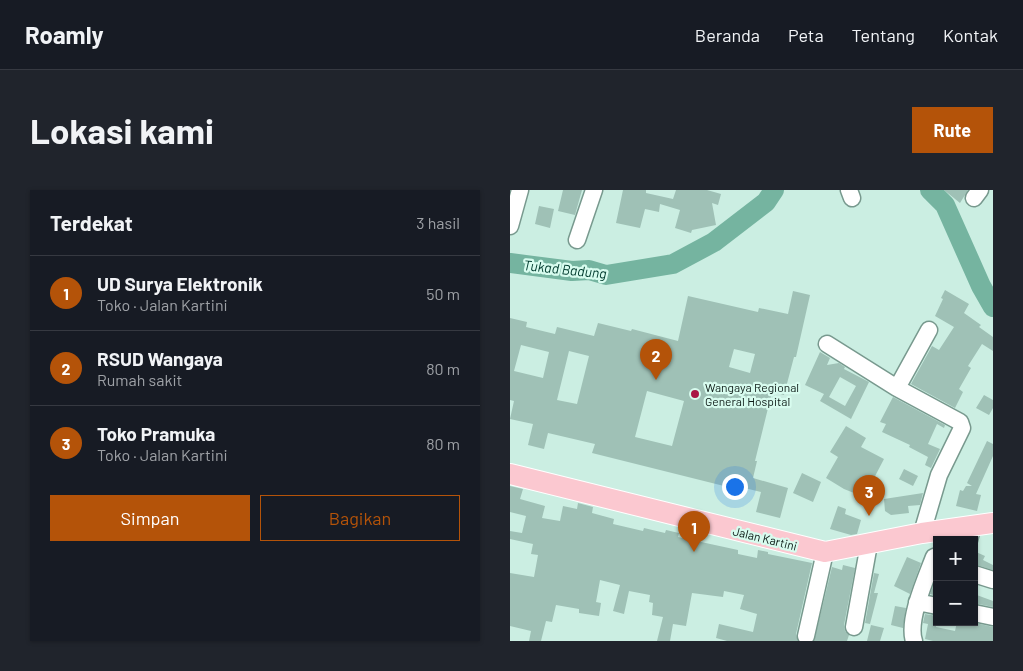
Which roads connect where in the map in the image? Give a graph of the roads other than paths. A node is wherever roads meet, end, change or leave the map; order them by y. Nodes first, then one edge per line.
1 (520, 190) edge
2 (594, 190) edge
3 (510, 226) edge
4 (577, 240) dead end
5 (929, 330) dead end
6 (827, 344) dead end
7 (897, 388) junction
8 (510, 474) edge
9 (979, 528) edge
10 (922, 534) junction
11 (869, 544) junction
12 (825, 552) junction
13 (933, 561) edge
14 (978, 575) edge
15 (993, 580) edge
16 (917, 602) junction
17 (933, 605) edge
18 (978, 614) edge
19 (993, 617) edge
20 (854, 627) dead end
21 (806, 636) dead end
22 (914, 641) edge

1 - 3 street
2 - 4 street
5 - 7 street
6 - 7 street
7 - 10 street
8 - 12 main road, Jalan Kartini
9 - 10 main road, Jalan Kartini
10 - 11 main road, Jalan Kartini
11 - 12 main road, Jalan Kartini
11 - 20 street
12 - 21 street
13 - 16 street
14 - 15 street
16 - 17 street
16 - 22 street
18 - 19 street

